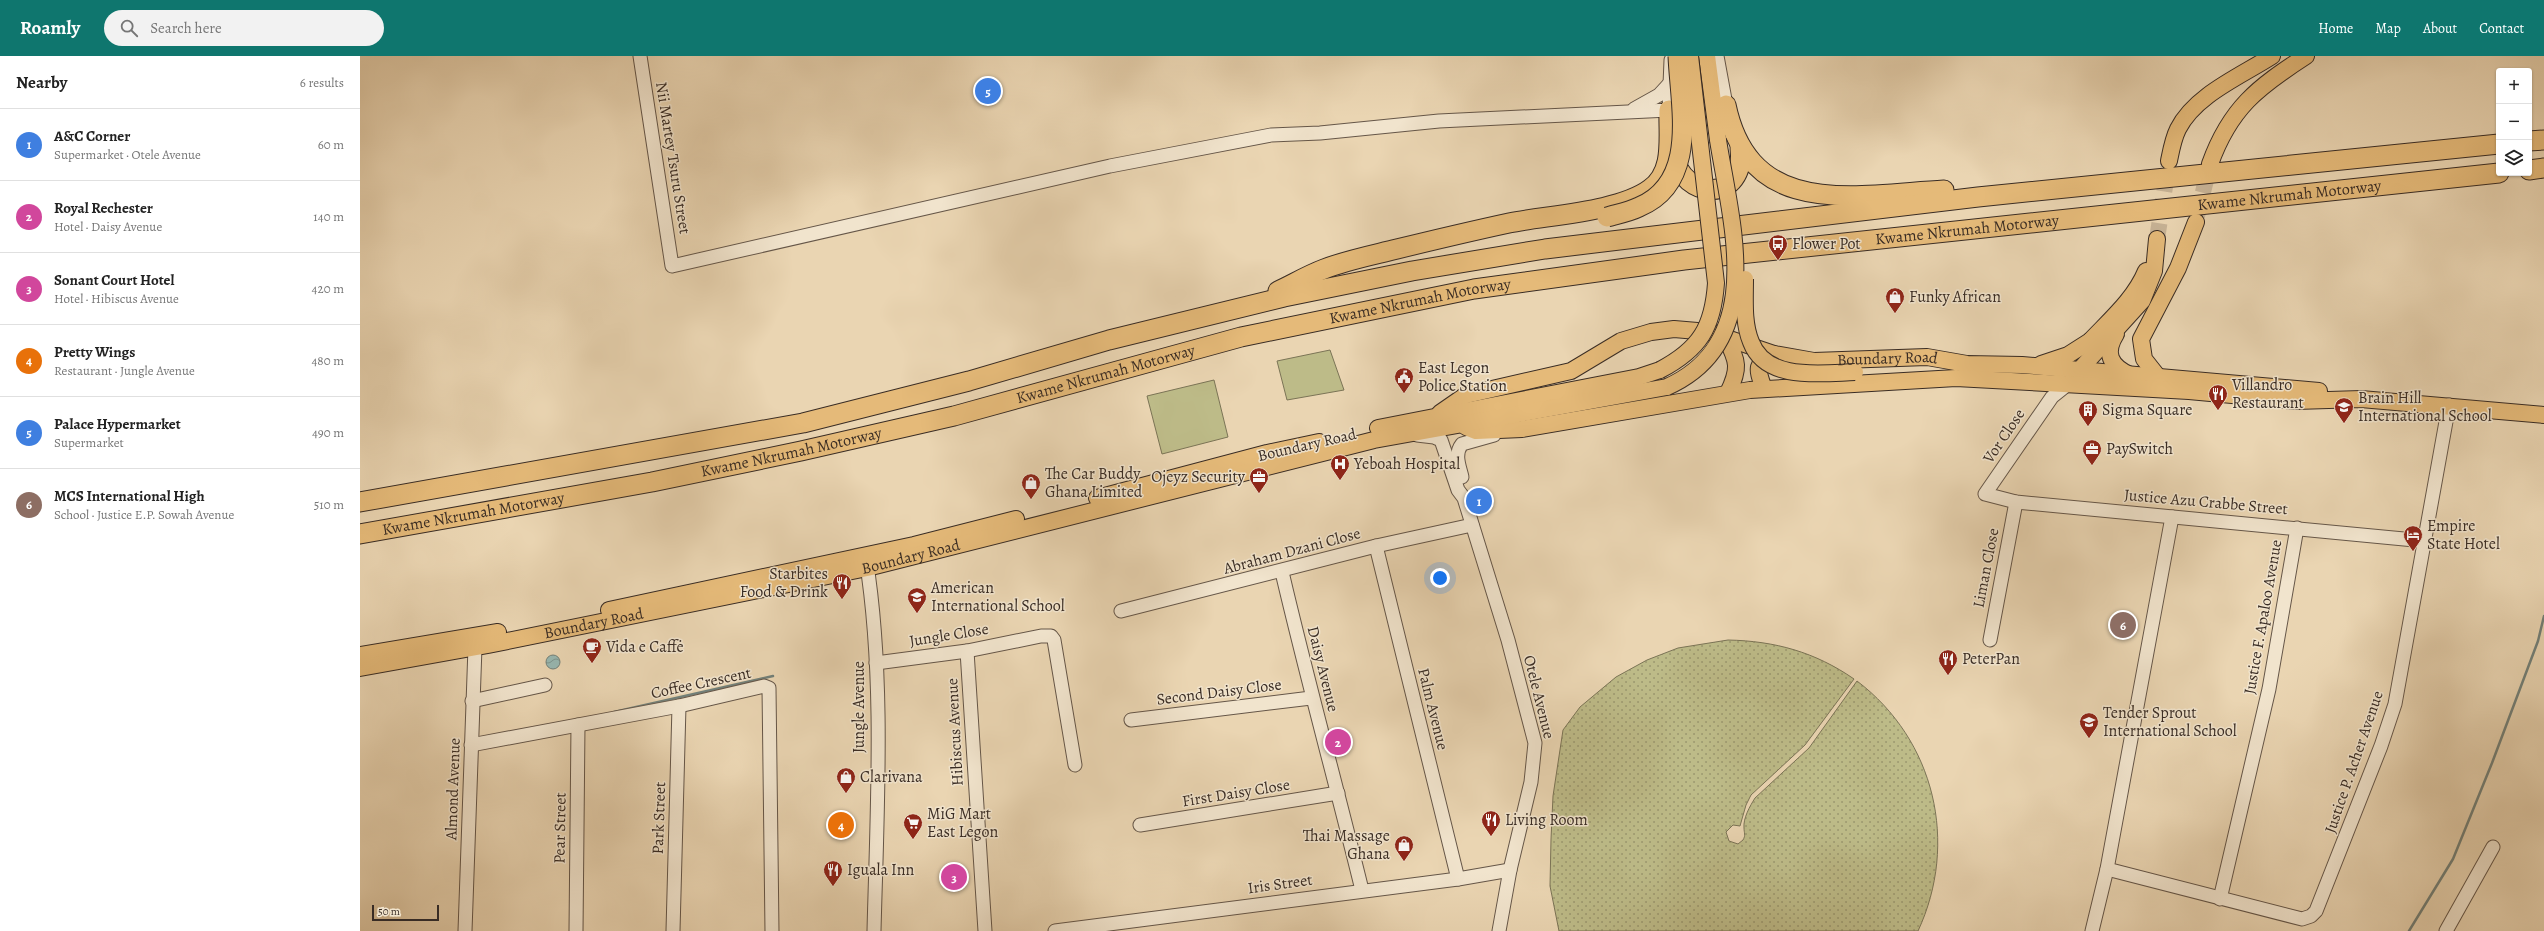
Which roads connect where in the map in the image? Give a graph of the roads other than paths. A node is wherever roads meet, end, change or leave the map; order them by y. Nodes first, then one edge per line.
1 (640, 56) edge
2 (1671, 56) edge
3 (1678, 56) edge
4 (1690, 56) edge
5 (1707, 56) edge
6 (1717, 56) edge
7 (2272, 56) edge
8 (2306, 56) edge
9 (1670, 83) junction
10 (1726, 105) joint
11 (1669, 110) junction
12 (1624, 114) junction
13 (1670, 134) junction
14 (2544, 140) edge
15 (2532, 142) edge
16 (2496, 144) edge
17 (1740, 148) junction
18 (2169, 161) tunnel mouth
19 (2210, 164) tunnel mouth
20 (2544, 168) edge
21 (2532, 170) edge
22 (2496, 173) edge
23 (2152, 180) junction
24 (2196, 222) tunnel mouth
25 (2157, 240) tunnel mouth
26 (1422, 243) junction
27 (2155, 256) junction
28 (1736, 258) junction
29 (1246, 306) junction
30 (2120, 327) junction
31 (1726, 338) junction
32 (2090, 341) junction
33 (1774, 354) junction
34 (1966, 364) junction
35 (2035, 366) junction
36 (2133, 376) junction
37 (2159, 378) junction
38 (2064, 381) junction
39 (1764, 389) junction
40 (1728, 393) junction
41 (2361, 399) junction
42 (2449, 405) junction
43 (2544, 415) edge
44 (1435, 416) junction
45 (1457, 425) junction
46 (1522, 429) junction
47 (1405, 434) junction
48 (1985, 494) joint
49 (1464, 498) junction
50 (360, 502) edge
51 (2016, 502) junction
52 (2172, 517) junction
53 (1472, 525) junction
54 (2297, 528) junction
55 (360, 534) edge
56 (2425, 542) junction
57 (1376, 546) junction
58 (866, 562) junction
59 (1282, 572) junction
60 (1121, 611) dead end
61 (1990, 640) dead end
62 (475, 647) junction
63 (967, 651) junction
64 (360, 655) edge
65 (876, 663) junction
66 (360, 668) edge
67 (545, 685) dead end
68 (1311, 698) junction
69 (472, 701) junction
70 (679, 706) junction
71 (1131, 720) dead end
72 (578, 725) junction
73 (471, 745) junction
74 (1074, 765) dead end
75 (1338, 794) junction
76 (1140, 825) dead end
77 (2493, 847) dead end
78 (2107, 869) junction
79 (1510, 870) junction
80 (1458, 879) junction
81 (1362, 890) junction
82 (2220, 899) junction
83 (465, 931) edge
84 (576, 931) edge
85 (673, 931) edge
86 (772, 931) edge
87 (874, 931) edge
88 (985, 931) edge
89 (1055, 931) edge
90 (1499, 931) edge
91 (2092, 931) edge
92 (2446, 931) edge

1 - 12 street, Nii Martey Tsuru Street
2 - 9 street
3 - 26 highway, bridge
4 - 44 main road, Boundary Road, bridge
5 - 28 main road, bridge
6 - 10 street
7 - 18 main road
8 - 19 main road
9 - 11 street
9 - 12 street
10 - 17 highway
11 - 12 street
11 - 13 highway
13 - 17 highway
13 - 26 highway
14 - 15 highway
16 - 23 highway, Kwame Nkrumah Motorway
17 - 23 highway
20 - 21 highway
22 - 55 highway, Kwame Nkrumah Motorway
23 - 29 highway, Kwame Nkrumah Motorway
24 - 37 main road
25 - 27 main road
26 - 29 highway
27 - 30 main road
27 - 32 main road
28 - 34 main road, bridge
28 - 45 main road, Boundary Road, bridge
29 - 50 highway, Kwame Nkrumah Motorway
30 - 36 main road
30 - 38 main road
31 - 33 main road, Boundary Road
31 - 40 main road
31 - 44 main road, Boundary Road
32 - 35 main road
32 - 38 main road
33 - 34 main road, Boundary Road
33 - 39 main road
34 - 35 main road, Boundary Road
35 - 38 main road, Boundary Road
36 - 37 main road, Boundary Road
36 - 38 main road, Boundary Road
37 - 41 main road, Boundary Road
38 - 39 main road, Boundary Road
38 - 41 main road, Boundary Road
38 - 48 street, Vor Close
39 - 40 main road, Boundary Road
40 - 46 main road, Boundary Road
41 - 42 main road, Boundary Road
42 - 43 main road, Boundary Road
42 - 56 street, Justice P. Acher Avenue
44 - 58 main road, Boundary Road
45 - 46 main road, Boundary Road
45 - 47 main road, Boundary Road
46 - 49 street, Otele Avenue
47 - 49 street, Otele Avenue
47 - 58 main road, Boundary Road
48 - 51 street, Justice Azu Crabbe Street
49 - 53 street, Otele Avenue
51 - 52 street, Justice Azu Crabbe Street
51 - 61 street, Liman Close
52 - 54 street, Justice Azu Crabbe Street
52 - 78 street
53 - 57 street, Abraham Dzani Close
53 - 79 street, Otele Avenue
54 - 56 street, Justice Azu Crabbe Street
54 - 82 street, Justice F. Apaloo Avenue
56 - 82 street, Justice P. Acher Avenue
57 - 59 street, Abraham Dzani Close
57 - 80 street, Palm Avenue
58 - 62 main road, Boundary Road
58 - 64 main road, Boundary Road
58 - 65 street, Jungle Avenue
59 - 60 street, Abraham Dzani Close
59 - 68 street, Daisy Avenue
62 - 66 main road, Boundary Road
62 - 69 street, Almond Avenue
63 - 65 street, Jungle Close
63 - 74 street, Jungle Close
63 - 88 street, Hibiscus Avenue
65 - 87 street, Jungle Avenue
67 - 69 street
68 - 71 street, Second Daisy Close
68 - 75 street, Daisy Avenue
69 - 73 street, Almond Avenue
70 - 72 street, Coffee Crescent
70 - 85 street, Park Street
70 - 86 street, Coffee Crescent
72 - 73 street, Coffee Crescent
72 - 84 street, Pear Street
73 - 83 street, Almond Avenue
75 - 76 street, First Daisy Close
75 - 81 street, Daisy Avenue
77 - 92 street
78 - 82 street, Justice P. Acher Avenue
78 - 91 street
79 - 80 street, Iris Street
79 - 90 street, Otele Avenue
80 - 81 street, Iris Street
81 - 89 street, Iris Street

